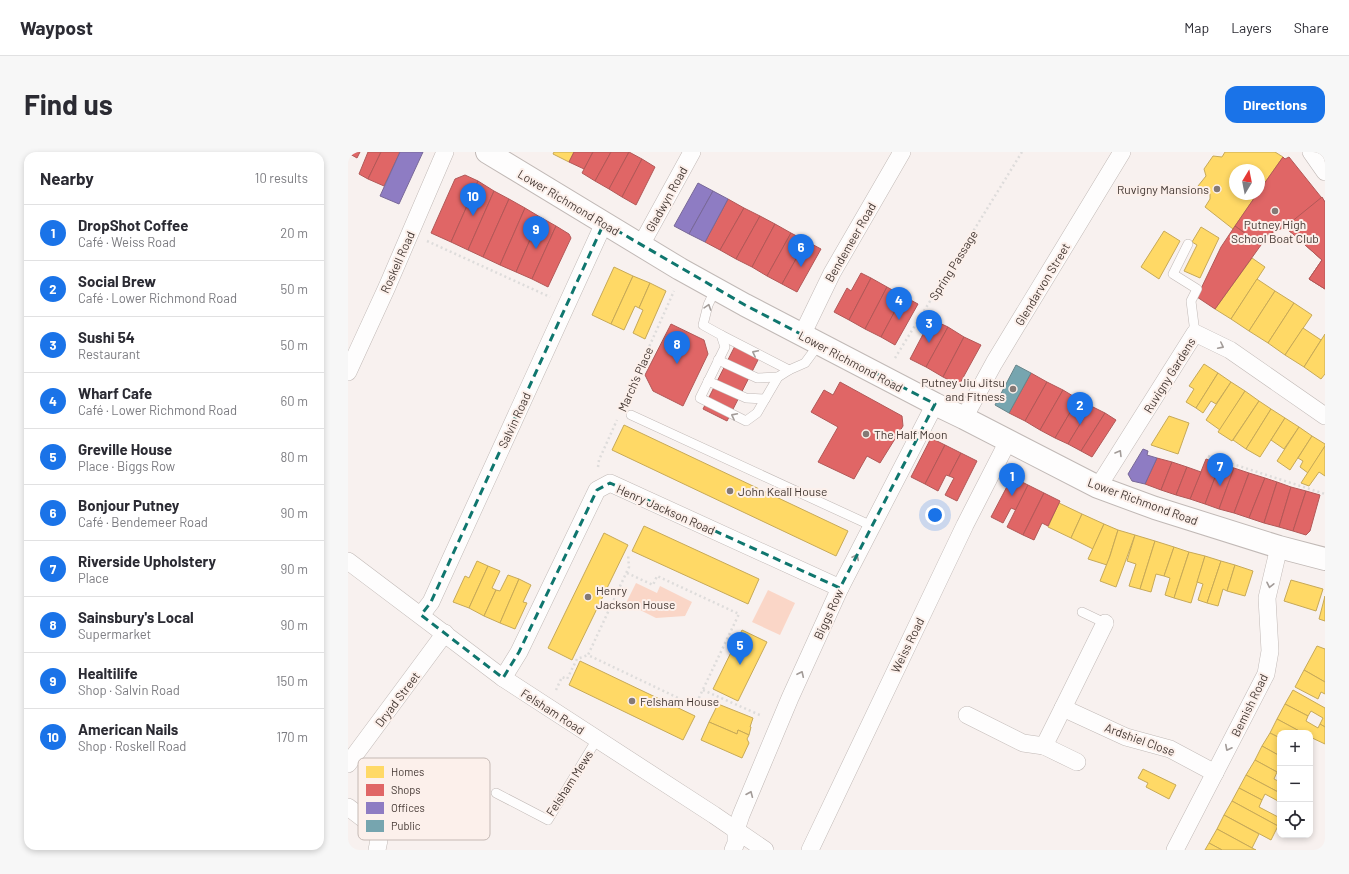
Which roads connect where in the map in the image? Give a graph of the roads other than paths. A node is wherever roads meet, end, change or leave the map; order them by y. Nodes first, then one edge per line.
1 (445, 152) edge
2 (692, 152) edge
3 (902, 152) edge
4 (1122, 152) edge
5 (1311, 152) edge
6 (493, 154) edge
7 (1325, 172) edge
8 (604, 223) junction
9 (1188, 244) dead end
10 (640, 245) junction
11 (716, 288) junction
12 (1195, 333) junction
13 (721, 335) junction
14 (811, 339) junction
15 (718, 360) junction
16 (789, 370) junction
17 (348, 372) edge
18 (778, 377) junction
19 (708, 382) junction
20 (765, 399) junction
21 (935, 404) junction
22 (631, 415) dead end
23 (1325, 416) edge
24 (964, 418) junction
25 (1008, 441) junction
26 (1098, 487) junction
27 (872, 526) junction
28 (1279, 548) junction
29 (1325, 559) edge
30 (348, 561) edge
31 (840, 588) junction
32 (1082, 612) dead end
33 (421, 616) junction
34 (1105, 623) joint
35 (445, 634) junction
36 (503, 678) junction
37 (1063, 708) junction
38 (967, 715) dead end
39 (597, 739) junction
40 (1044, 746) junction
41 (1077, 762) dead end
42 (348, 764) edge
43 (1215, 773) junction
44 (496, 793) dead end
45 (348, 807) edge
46 (358, 815) edge
47 (736, 830) junction
48 (379, 840) edge
49 (377, 850) edge
50 (733, 850) edge
51 (765, 850) edge
52 (810, 850) edge
53 (1174, 850) edge

1 - 17 street, Roskell Road
2 - 10 street, Gladwyn Road
3 - 14 street, Bendemeer Road
4 - 24 street, Glendarvon Street
5 - 7 street
6 - 8 main road, Lower Richmond Road
8 - 10 main road, Lower Richmond Road
8 - 33 street, Salvin Road
9 - 12 lane
10 - 11 main road, Lower Richmond Road
13 -> 11 lane
11 - 14 main road, Lower Richmond Road
12 -> 23 street, Ruvigny Gardens
26 -> 12 street, Ruvigny Gardens
13 - 15 lane
16 -> 13 lane
14 - 16 lane
14 - 21 main road, Lower Richmond Road
15 - 18 lane
15 - 19 lane
16 - 18 lane
18 - 20 lane
19 - 20 lane
20 -> 19 lane
21 - 24 main road, Lower Richmond Road
21 - 27 street, Biggs Row
22 - 27 lane
24 - 25 main road, Lower Richmond Road
25 - 26 main road, Lower Richmond Road
25 - 52 street, Weiss Road
26 - 28 main road, Lower Richmond Road
31 -> 27 street, Biggs Row
28 - 29 main road, Lower Richmond Road
28 -> 43 street, Bemish Road
30 - 33 street, Felsham Road
31 - 36 street, Henry Jackson Road
47 -> 31 street, Biggs Row
32 - 34 lane
33 - 35 street, Felsham Road
34 - 37 street
35 - 36 street, Felsham Road
35 - 42 street, Dryad Street
36 - 39 street, Felsham Road
37 - 40 street
37 - 43 street, Ardshiel Close
38 - 40 street
39 - 44 lane, Felsham Mews
39 - 47 street, Felsham Road
40 - 41 street
43 - 53 street, Bemish Road
45 - 46 street
47 - 50 street, Biggs Row
47 - 51 street, Felsham Road
48 - 49 street

